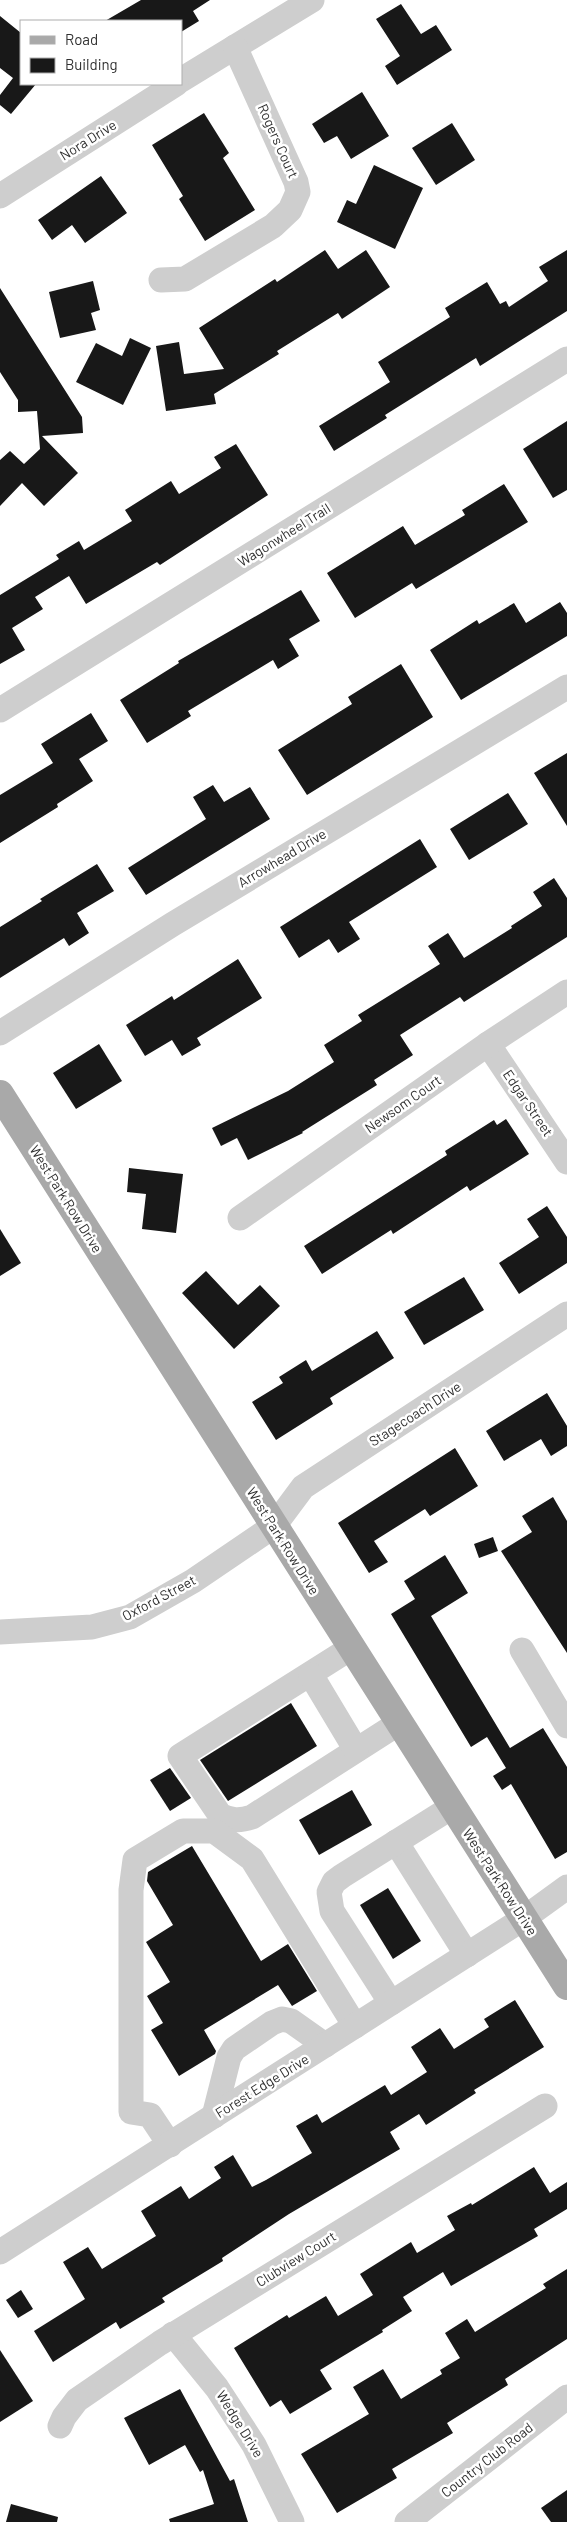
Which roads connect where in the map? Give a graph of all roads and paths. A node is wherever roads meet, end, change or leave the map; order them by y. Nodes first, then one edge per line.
1 (312, 0) edge
2 (234, 46) junction
3 (182, 79) edge
4 (174, 85) edge
5 (0, 196) edge
6 (161, 280) dead end
7 (567, 359) edge
8 (567, 687) edge
9 (0, 710) edge
10 (567, 992) edge
11 (0, 1033) edge
12 (488, 1044) junction
13 (0, 1094) edge
14 (567, 1162) edge
15 (240, 1218) dead end
16 (567, 1314) edge
17 (274, 1526) junction
18 (0, 1632) edge
19 (351, 1648) junction
20 (522, 1650) dead end
21 (311, 1675) junction
22 (399, 1723) junction
23 (567, 1726) edge
24 (356, 1750) junction
25 (452, 1807) junction
26 (396, 1842) junction
27 (567, 1887) edge
28 (523, 1919) junction
29 (467, 1955) junction
30 (567, 1986) edge
31 (391, 2003) junction
32 (355, 2026) junction
33 (325, 2046) junction
34 (545, 2106) dead end
35 (214, 2116) junction
36 (170, 2144) junction
37 (0, 2252) edge
38 (173, 2334) junction
39 (567, 2397) edge
40 (60, 2426) dead end
41 (292, 2522) edge
42 (407, 2522) edge

1 - 2 street
2 - 3 street
2 - 6 street, Rogers Court
4 - 5 street, Nora Drive
7 - 9 street, Wagonwheel Trail
8 - 11 street, Arrowhead Drive
10 - 12 street, Newsom Court
12 - 14 street, Edgar Street
12 - 15 street, Newsom Court
13 - 17 main road, West Park Row Drive
16 - 17 street, Stagecoach Drive
17 - 18 street, Oxford Street
17 - 19 main road, West Park Row Drive
19 - 21 street
19 - 22 main road, West Park Row Drive
20 - 23 street
21 - 24 street
21 - 24 street
22 - 24 street
22 - 25 main road, West Park Row Drive
25 - 26 street
25 - 28 main road, West Park Row Drive
26 - 29 street
26 - 31 street
27 - 28 street, Forest Edge Drive
28 - 29 street, Forest Edge Drive
28 - 30 main road, West Park Row Drive
29 - 31 street, Forest Edge Drive
31 - 32 street, Forest Edge Drive
32 - 33 street, Forest Edge Drive
32 - 36 street
33 - 35 street, Forest Edge Drive
33 - 35 street
34 - 38 street, Clubview Court
35 - 36 street, Forest Edge Drive
36 - 37 street, Forest Edge Drive
38 - 40 street, Clubview Court
38 - 41 street, Wedge Drive
39 - 42 street, Country Club Road

